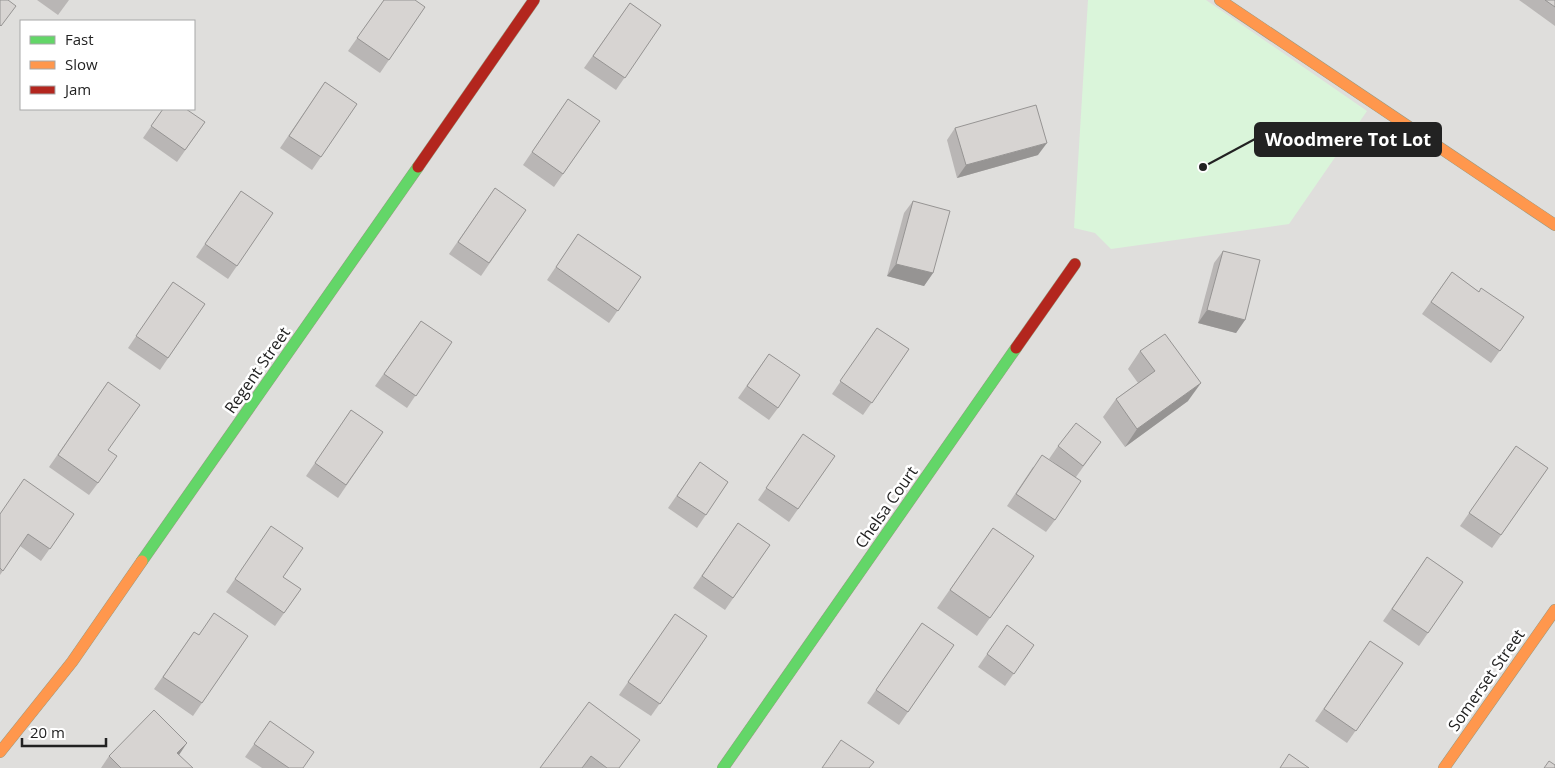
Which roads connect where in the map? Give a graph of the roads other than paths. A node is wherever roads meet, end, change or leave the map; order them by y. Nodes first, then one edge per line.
1 (534, 0) edge
2 (1220, 0) edge
3 (1555, 225) edge
4 (1075, 264) dead end
5 (1555, 610) edge
6 (0, 752) edge
7 (723, 768) edge
8 (1444, 768) edge

1 - 6 street, Regent Street
2 - 3 street
4 - 7 street, Chelsa Court
5 - 8 street, Somerset Street

